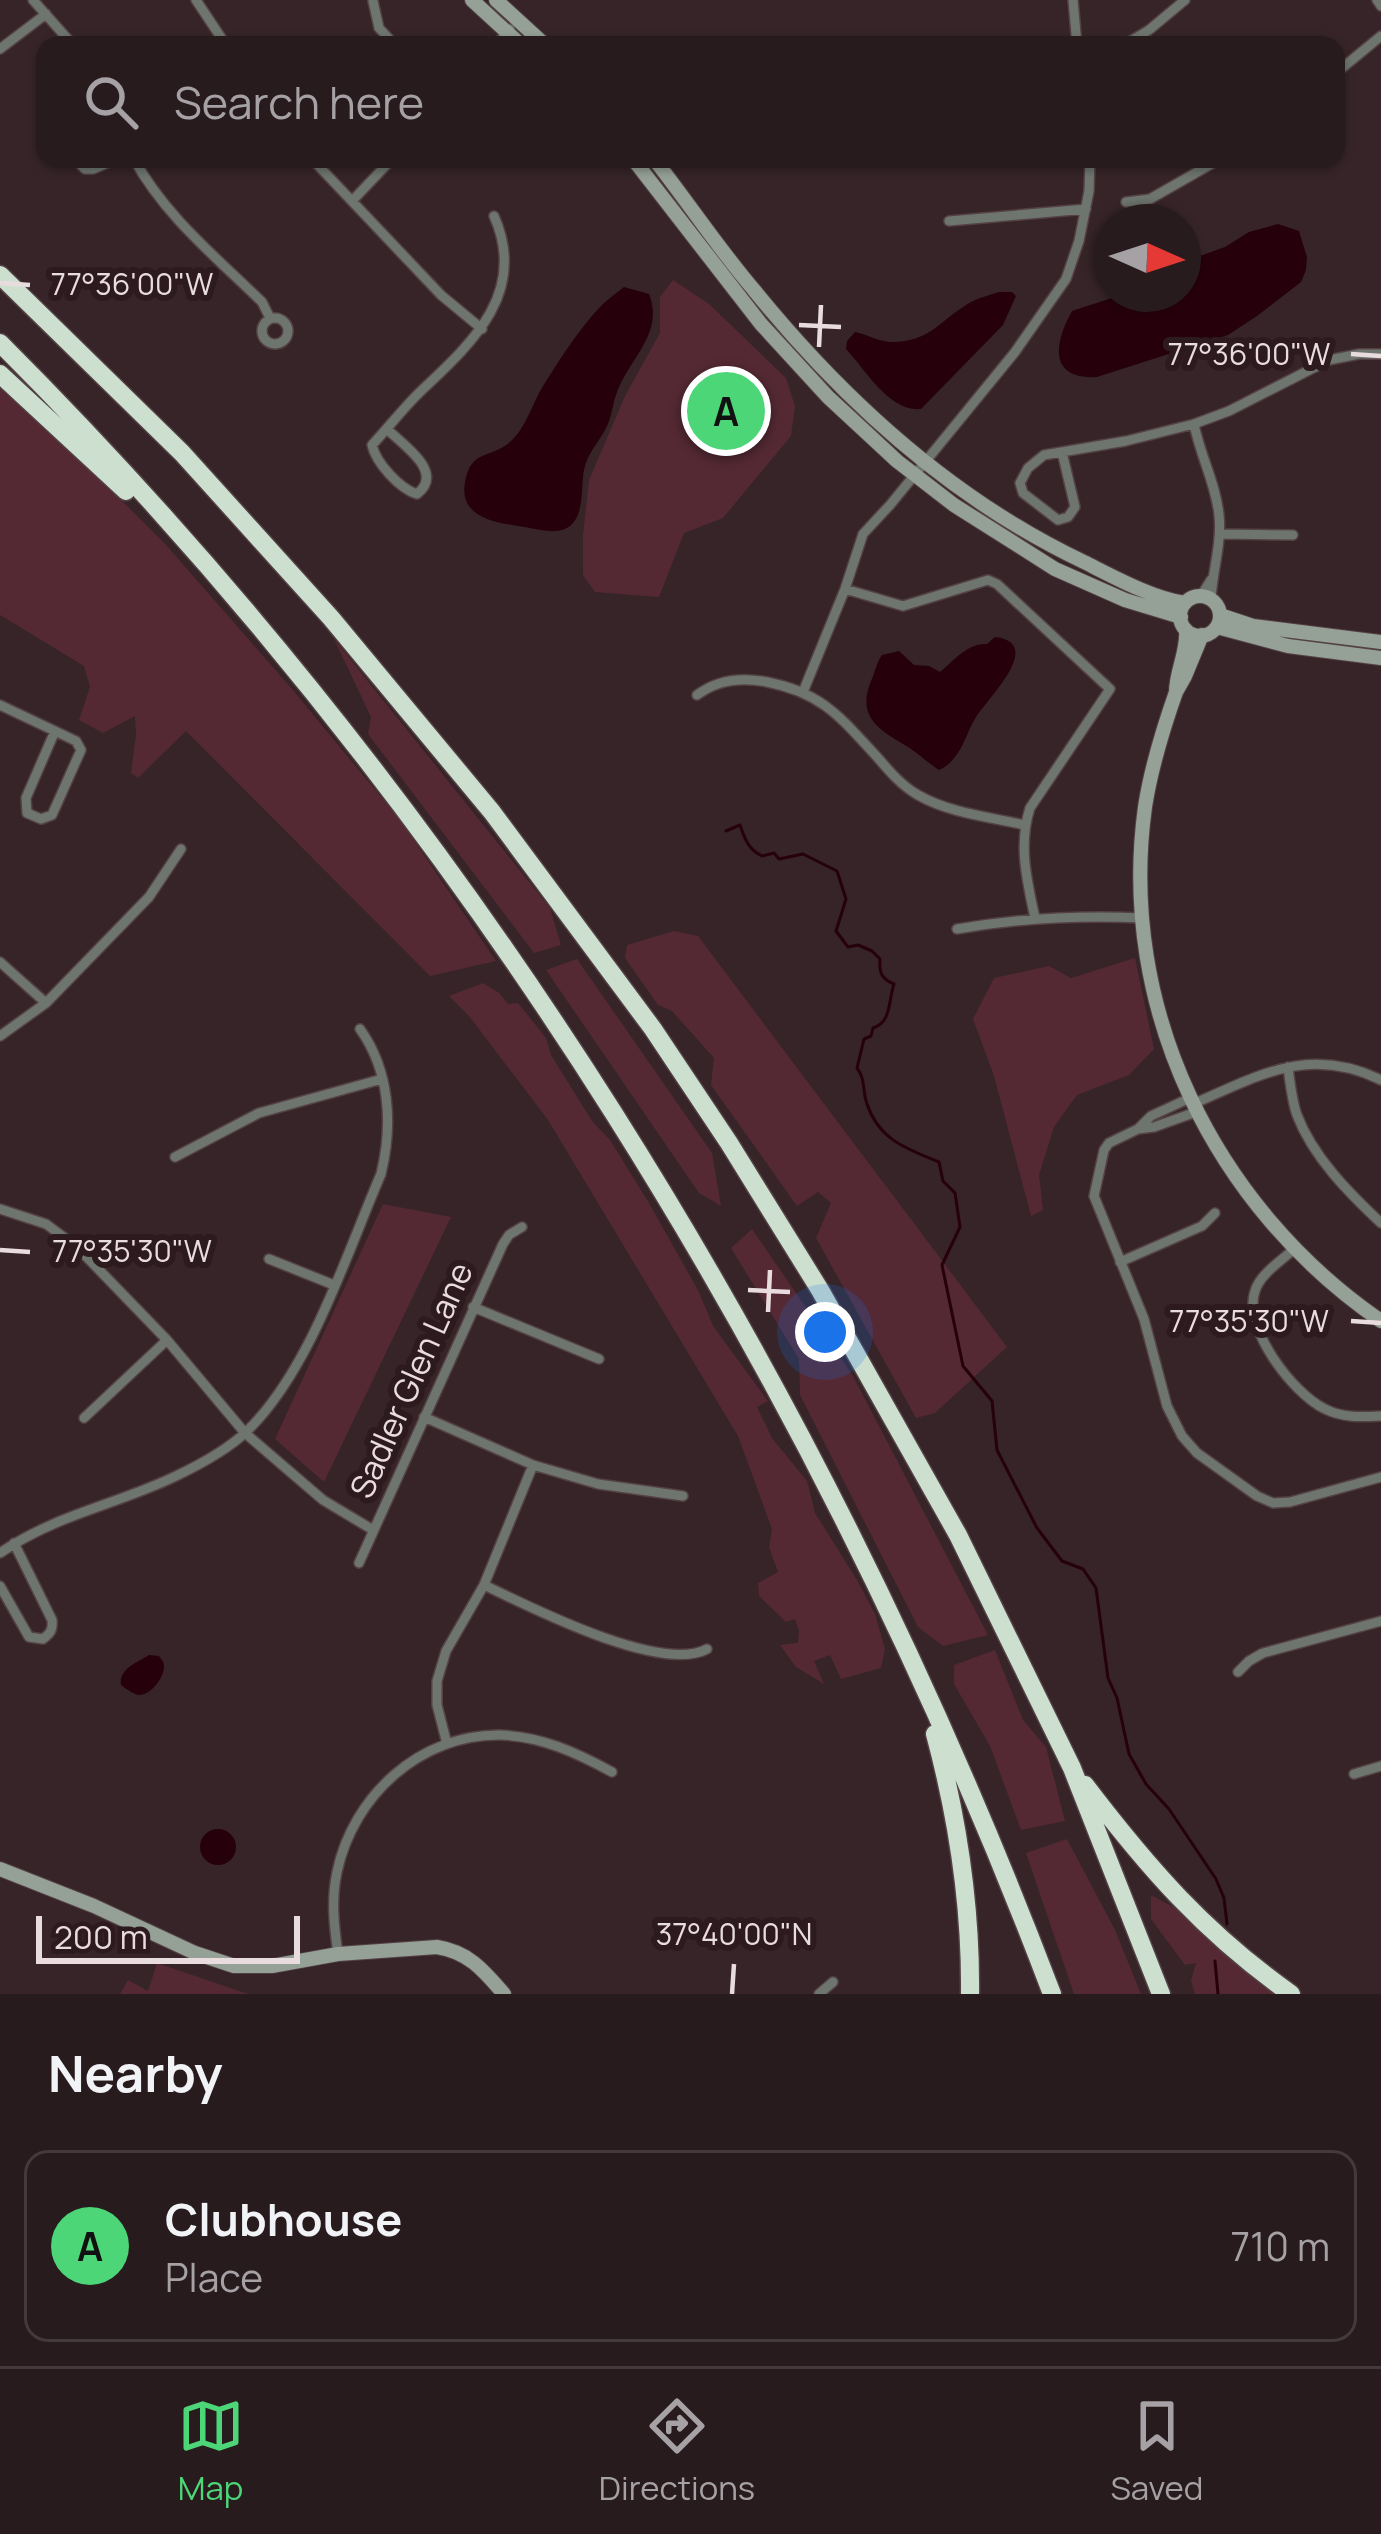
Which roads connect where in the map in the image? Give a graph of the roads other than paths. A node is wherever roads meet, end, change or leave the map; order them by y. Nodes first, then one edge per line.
1 (34, 0) edge
2 (196, 0) edge
3 (472, 0) edge
4 (496, 0) edge
5 (1073, 0) edge
6 (1185, 0) edge
7 (373, 1) edge
8 (46, 14) junction
9 (507, 32) edge
10 (65, 36) edge
11 (220, 36) edge
12 (386, 36) edge
13 (1077, 36) edge
14 (1136, 36) edge
15 (1381, 36) edge
16 (0, 49) edge
17 (1345, 66) edge
18 (139, 168) edge
19 (321, 168) edge
20 (383, 168) edge
21 (640, 168) edge
22 (661, 168) edge
23 (1090, 168) edge
24 (1204, 168) edge
25 (352, 201) junction
26 (1126, 202) dead end
27 (1085, 209) junction
28 (494, 216) dead end
29 (949, 221) dead end
30 (0, 275) edge
31 (270, 318) dead end
32 (482, 329) junction
33 (0, 343) edge
34 (1381, 354) edge
35 (0, 374) edge
36 (1194, 424) junction
37 (387, 429) junction
38 (1062, 452) junction
39 (920, 469) junction
40 (1220, 534) junction
41 (1293, 535) dead end
42 (223, 586) junction
43 (845, 589) junction
44 (1206, 598) junction
45 (1184, 617) junction
46 (1218, 621) junction
47 (1202, 635) junction
48 (1381, 642) edge
49 (1381, 658) edge
50 (803, 692) junction
51 (1176, 692) junction
52 (698, 695) dead end
53 (0, 705) edge
54 (55, 731) junction
55 (1024, 825) junction
56 (182, 849) dead end
57 (1035, 918) junction
58 (1143, 918) junction
59 (957, 929) dead end
60 (0, 962) edge
61 (46, 1003) junction
62 (360, 1029) dead end
63 (0, 1036) edge
64 (1288, 1067) junction
65 (382, 1078) junction
66 (1381, 1080) edge
67 (1193, 1105) junction
68 (175, 1156) dead end
69 (0, 1209) edge
70 (1214, 1214) dead end
71 (1381, 1222) edge
72 (522, 1227) dead end
73 (1294, 1249) junction
74 (269, 1258) dead end
75 (1120, 1262) junction
76 (334, 1285) junction
77 (473, 1307) junction
78 (1381, 1321) edge
79 (167, 1340) junction
80 (599, 1359) dead end
81 (1381, 1416) edge
82 (84, 1418) dead end
83 (424, 1418) junction
84 (245, 1433) junction
85 (533, 1465) junction
86 (1381, 1477) edge
87 (683, 1496) dead end
88 (374, 1530) junction
89 (14, 1543) junction
90 (0, 1553) edge
91 (359, 1563) dead end
92 (0, 1586) edge
93 (484, 1586) junction
94 (1381, 1621) edge
95 (707, 1649) dead end
96 (1238, 1672) dead end
97 (922, 1683) junction
98 (447, 1744) junction
99 (1381, 1766) edge
100 (1072, 1768) junction
101 (612, 1772) dead end
102 (1354, 1774) dead end
103 (0, 1869) edge
104 (338, 1954) junction
105 (832, 1982) dead end
106 (504, 1994) edge
107 (819, 1994) edge
108 (970, 1994) edge
109 (1052, 1994) edge
110 (1161, 1994) edge
111 (1292, 1994) edge

1 - 8 street
2 - 11 street
3 - 9 street
4 - 9 street
5 - 13 street
6 - 14 street
7 - 12 street
8 - 10 street
8 - 16 street
15 - 17 street
18 - 31 street
19 - 25 street
20 - 25 street
21 - 39 street
22 - 39 street
23 - 27 street
24 - 26 street
25 - 32 street
27 - 29 street
27 - 39 street
28 - 32 street
30 - 100 highway
32 - 37 street
33 - 42 highway
34 - 36 street
35 - 42 highway
36 - 38 street
36 - 40 street
37 - 37 street
38 - 38 street
39 - 43 street
39 - 45 street
40 - 41 street
40 - 44 street
42 - 97 highway
43 - 50 street
43 - 55 street
44 - 45 street
44 - 46 street
45 - 47 street
45 - 51 street
46 - 47 street
46 - 48 street
46 - 49 street
47 - 51 street
50 - 52 street
50 - 55 street
51 - 58 street
53 - 54 street
54 - 54 street
55 - 57 street
56 - 61 street
57 - 58 street
57 - 59 street
58 - 67 street
60 - 61 street
61 - 63 street
62 - 65 street
64 - 66 street
64 - 67 street
64 - 71 street
65 - 68 street
65 - 76 street
67 - 73 street
67 - 75 street
69 - 79 street
70 - 75 street
72 - 77 street, Sadler Glen Lane
73 - 78 street
73 - 81 street
74 - 76 street
75 - 86 street
76 - 84 street
77 - 80 street
77 - 83 street, Sadler Glen Lane
79 - 82 street
79 - 84 street
83 - 85 street
83 - 88 street, Sadler Glen Lane
84 - 88 street
84 - 89 street
85 - 87 street
85 - 93 street
88 - 91 street, Sadler Glen Lane
89 - 90 street
89 - 92 street
93 - 95 street
93 - 98 street
94 - 96 street
97 - 108 highway
97 - 109 highway
98 - 101 street
98 - 104 street
99 - 102 street
100 - 110 highway
100 - 111 highway
103 - 104 street
104 - 106 street
105 - 107 street

